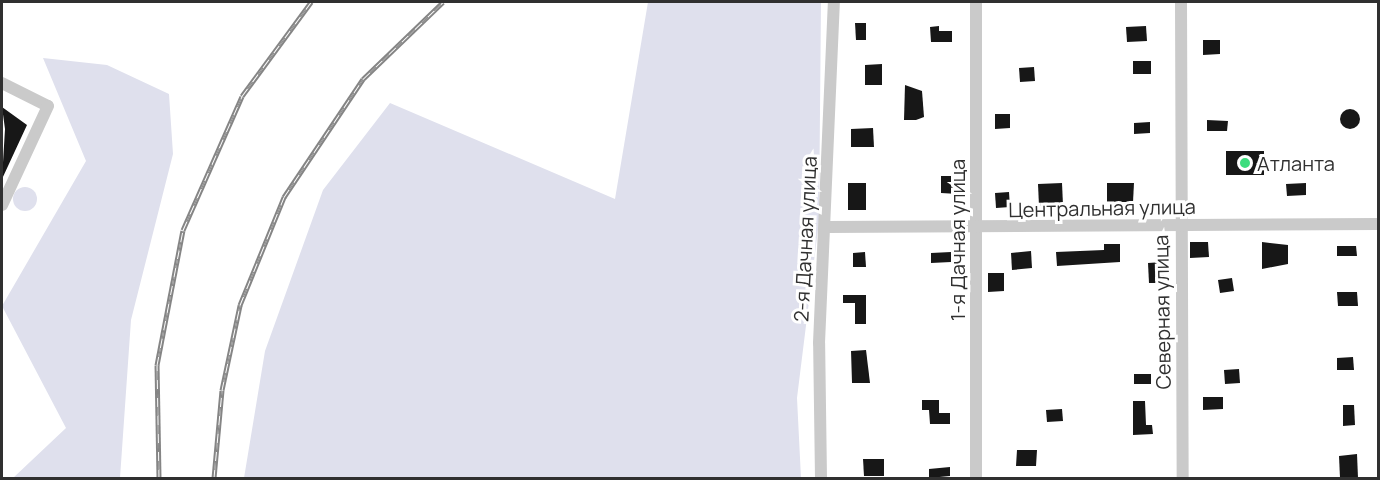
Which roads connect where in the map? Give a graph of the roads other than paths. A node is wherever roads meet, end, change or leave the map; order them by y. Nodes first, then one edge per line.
1 (834, 2) edge
2 (976, 2) edge
3 (1181, 2) edge
4 (2, 83) edge
5 (2, 205) edge
6 (1378, 224) edge
7 (1180, 226) junction
8 (827, 227) junction
9 (978, 229) junction
10 (821, 478) edge
11 (976, 478) edge
12 (1183, 478) edge

1 - 8 street, 2-я Дачная улица
2 - 9 street, 1-я Дачная улица
3 - 7 street, Северная улица
4 - 5 street
6 - 7 street, Центральная улица
7 - 9 street, Центральная улица
7 - 12 street, Северная улица
8 - 9 street, Центральная улица
8 - 10 street, 2-я Дачная улица
9 - 11 street, 1-я Дачная улица

